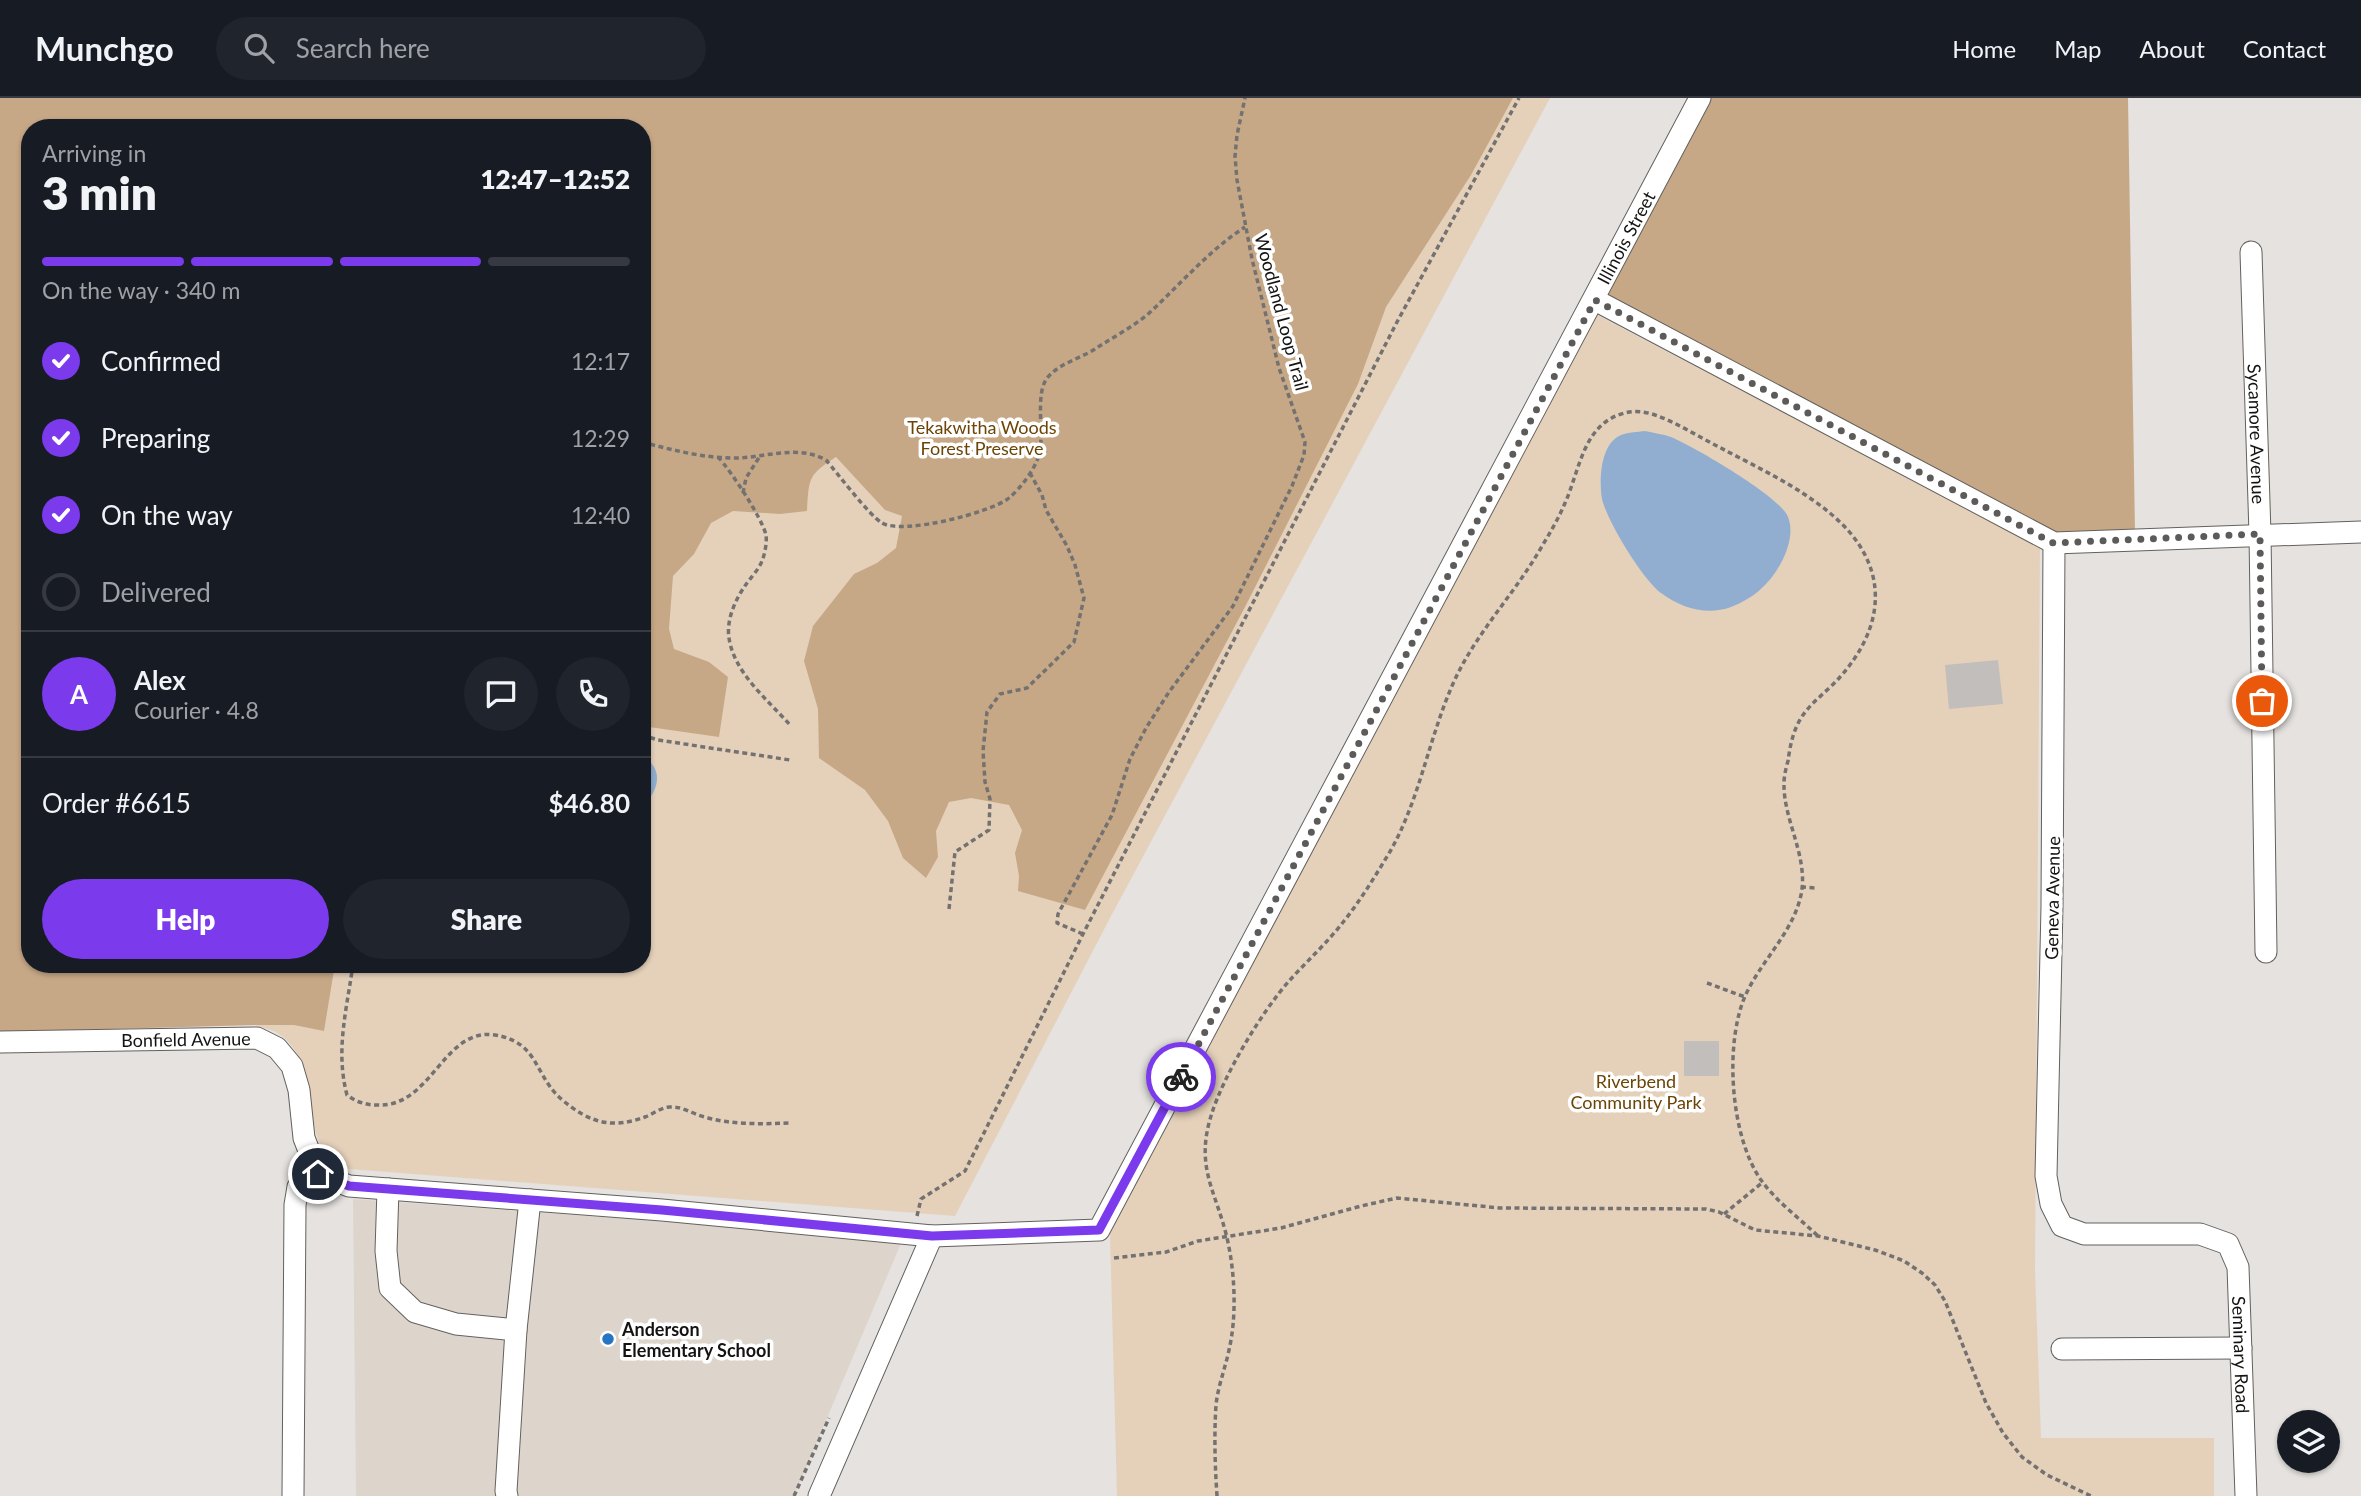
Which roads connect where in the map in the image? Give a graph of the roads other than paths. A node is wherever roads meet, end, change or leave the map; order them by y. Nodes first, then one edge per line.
1 (1700, 98) edge
2 (2251, 252) dead end
3 (1595, 300) junction
4 (2361, 531) edge
5 (2260, 534) junction
6 (2053, 543) junction
7 (2266, 952) dead end
8 (0, 1042) edge
9 (318, 1174) junction
10 (388, 1189) junction
11 (530, 1200) junction
12 (2200, 1234) joint
13 (932, 1236) junction
14 (516, 1330) junction
15 (2241, 1348) junction
16 (2062, 1349) dead end
17 (293, 1496) edge
18 (507, 1496) edge
19 (819, 1496) edge
20 (2246, 1496) edge

1 - 3 street, Illinois Street
2 - 5 street, Sycamore Avenue
3 - 6 street
3 - 13 street, Illinois Street
4 - 5 street
5 - 6 street
5 - 7 street, Sycamore Avenue
6 - 12 street, Geneva Avenue
8 - 9 street, Bonfield Avenue
9 - 10 street
9 - 17 street
10 - 11 street
10 - 14 street
11 - 13 street
11 - 14 street
12 - 15 street, Seminary Road
13 - 19 street
14 - 18 street
15 - 16 street
15 - 20 street, Seminary Road

